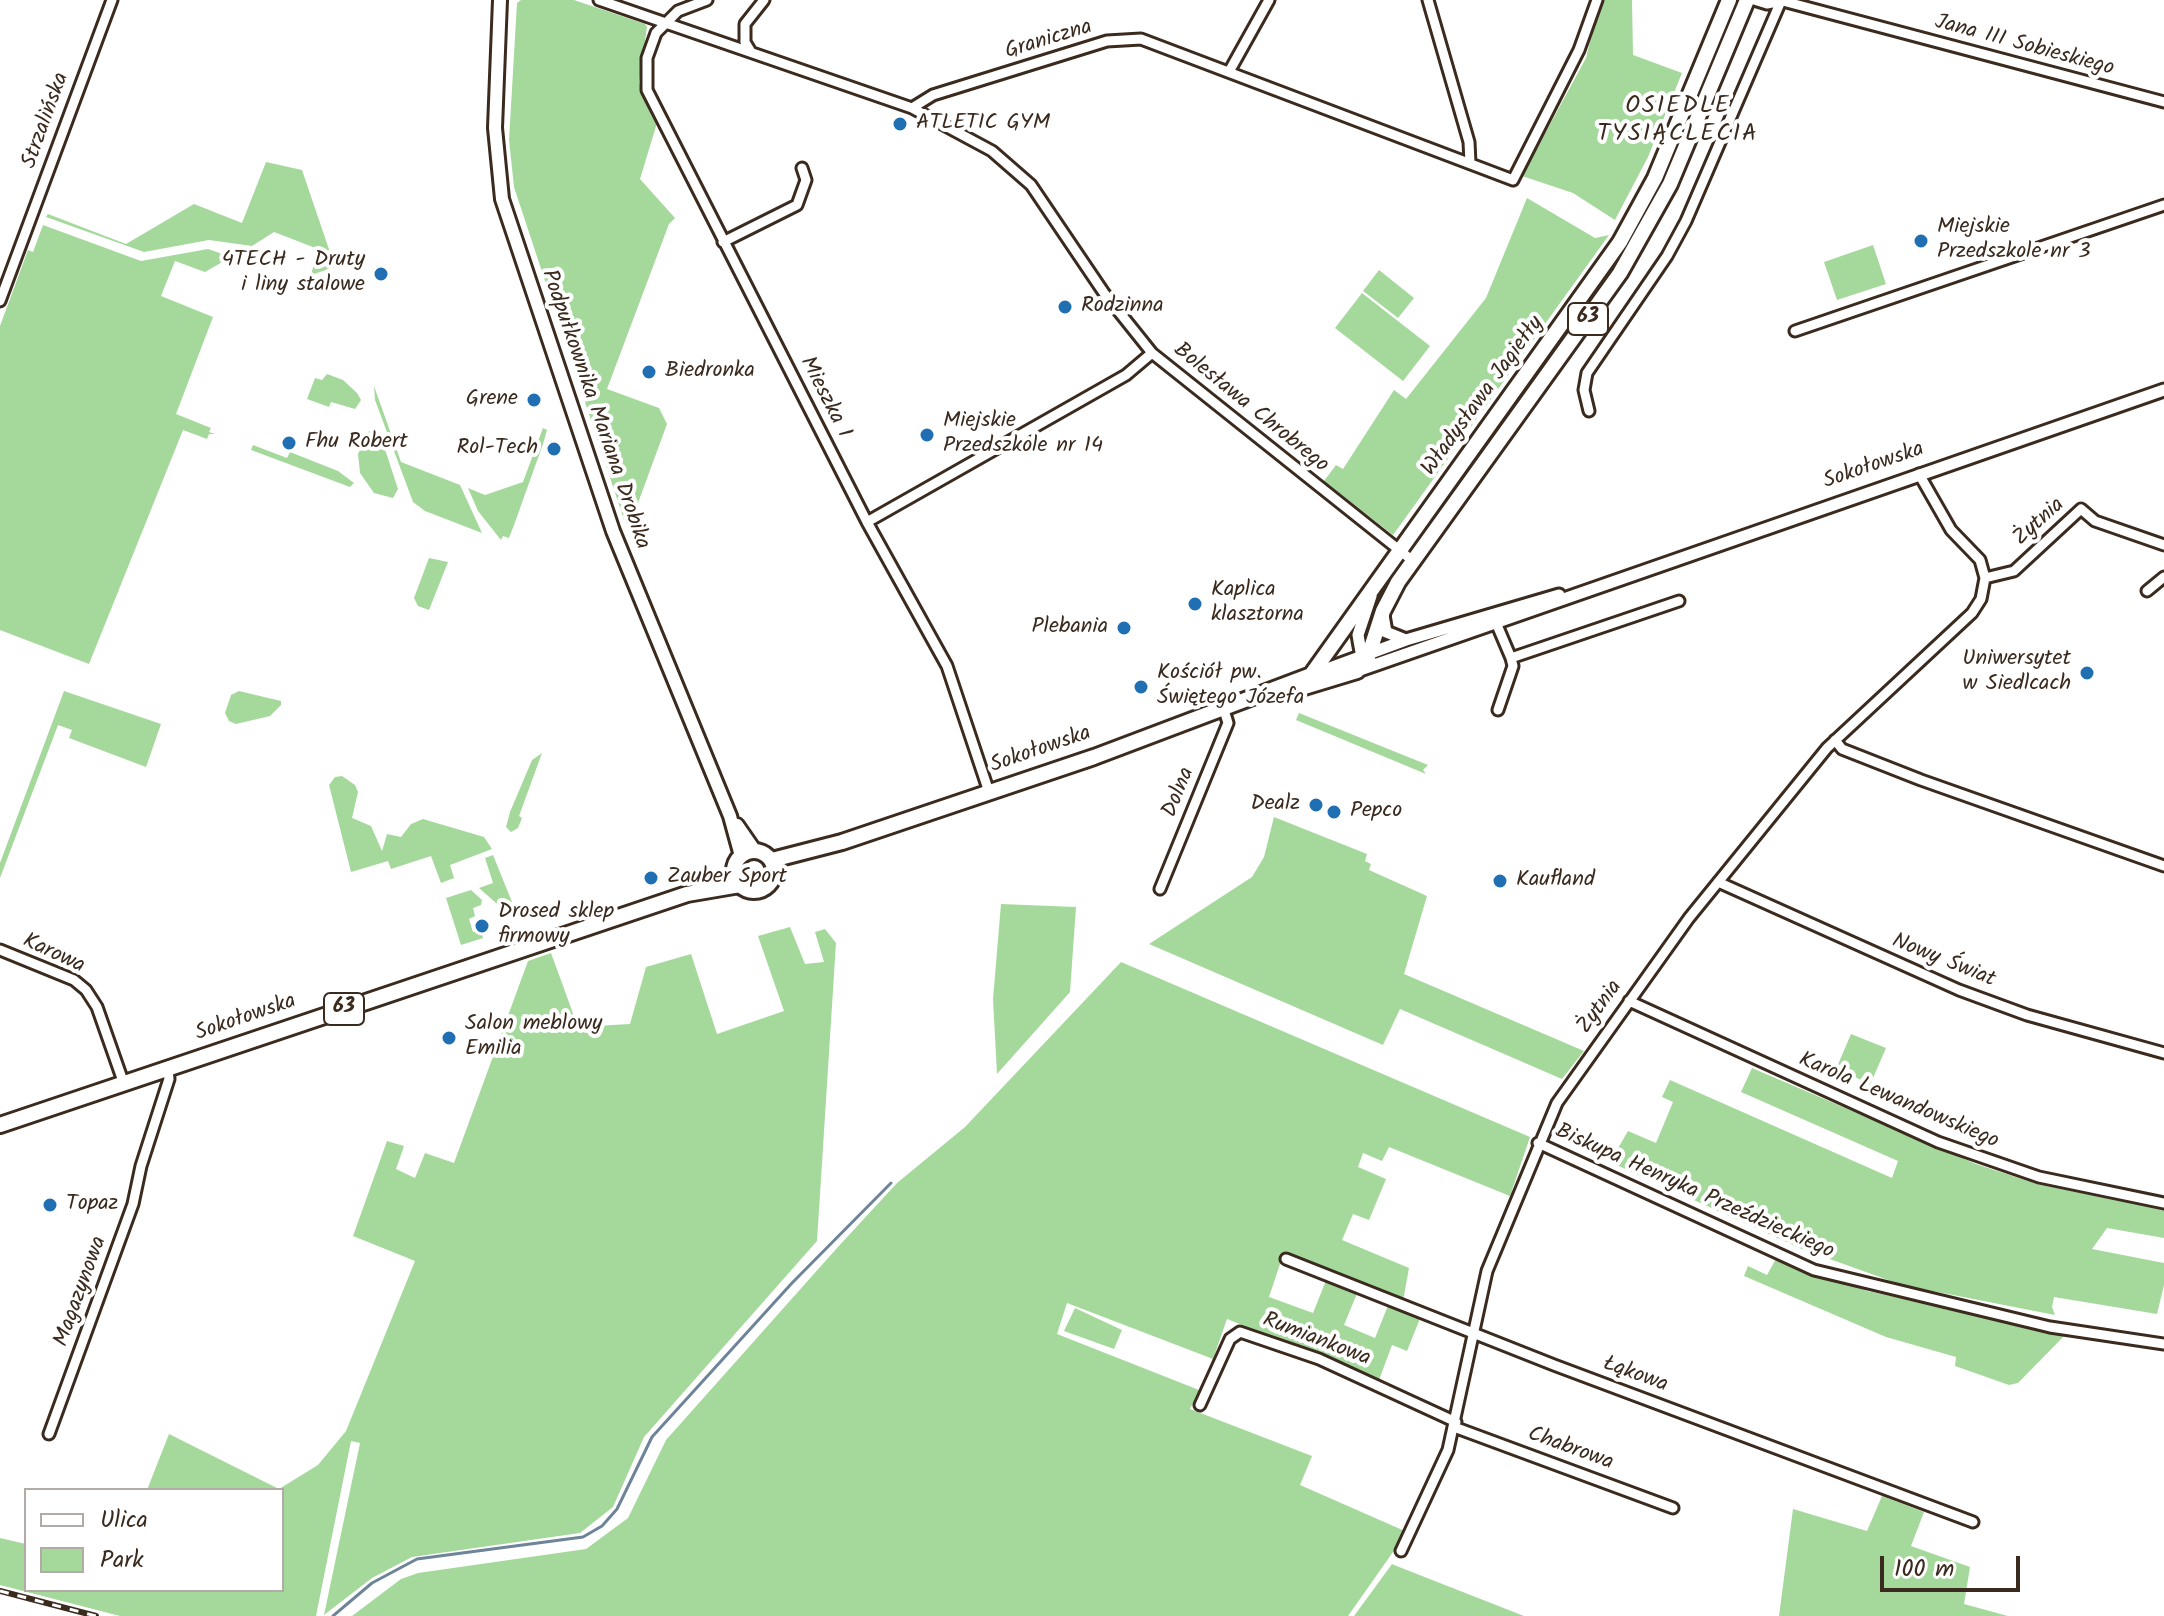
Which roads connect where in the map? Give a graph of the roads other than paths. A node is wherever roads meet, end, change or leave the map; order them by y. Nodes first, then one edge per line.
1 (112, 0) edge
2 (500, 0) edge
3 (599, 0) edge
4 (707, 0) edge
5 (764, 0) edge
6 (1269, 0) edge
7 (1428, 0) edge
8 (1597, 0) edge
9 (1729, 0) edge
10 (1747, 0) edge
11 (1754, 0) edge
12 (1780, 1) edge
13 (664, 22) junction
14 (751, 52) junction
15 (1230, 70) junction
16 (2164, 102) edge
17 (912, 108) junction
18 (1470, 163) junction
19 (802, 168) dead end
20 (2164, 205) edge
21 (723, 242) junction
22 (0, 301) edge
23 (1795, 331) dead end
24 (1152, 353) junction
25 (2164, 390) edge
26 (1589, 411) dead end
27 (1919, 474) junction
28 (867, 522) junction
29 (2164, 545) edge
30 (1400, 551) junction
31 (1413, 561) junction
32 (2164, 577) edge
33 (1985, 578) junction
34 (1378, 581) junction
35 (1598, 585) junction
36 (2147, 591) dead end
37 (1679, 601) dead end
38 (1383, 611) junction
39 (1497, 625) junction
40 (1406, 640) junction
41 (1366, 656) junction
42 (1511, 658) junction
43 (1381, 664) junction
44 (1357, 671) junction
45 (1311, 675) junction
46 (1273, 692) junction
47 (1224, 710) junction
48 (1498, 710) dead end
49 (1835, 740) junction
50 (989, 792) junction
51 (743, 859) junction
52 (773, 866) junction
53 (2164, 866) edge
54 (1718, 882) junction
55 (740, 885) junction
56 (1160, 889) dead end
57 (687, 894) junction
58 (0, 950) edge
59 (1629, 1001) junction
60 (2164, 1053) edge
61 (168, 1069) junction
62 (124, 1084) junction
63 (0, 1125) edge
64 (1538, 1143) junction
65 (2164, 1203) edge
66 (1286, 1259) dead end
67 (1472, 1333) junction
68 (2164, 1344) edge
69 (1200, 1405) dead end
70 (1455, 1425) junction
71 (49, 1434) dead end
72 (1673, 1508) dead end
73 (1973, 1522) dead end
74 (1401, 1551) dead end

1 - 22 street, Strzalińska
2 - 51 main road, Podpułkownika Mariana Drobika
3 - 13 street
4 - 13 street
5 - 14 street
6 - 15 street
7 - 18 street
8 - 18 street, Graniczna
9 - 30 main road, Władysława Jagiełły / 63
10 - 31 main road, Władysława Jagiełły / 63
11 - 12 street, Jana III Sobieskiego
12 - 16 street, Jana III Sobieskiego
12 - 26 street
13 - 14 street
13 - 21 street, Mieszka I
14 - 17 street
15 - 17 street, Graniczna
15 - 18 street, Graniczna
17 - 24 street, Bolesława Chrobrego
19 - 21 street
20 - 23 street
21 - 28 street, Mieszka I
24 - 28 street
24 - 30 street, Bolesława Chrobrego
25 - 27 street, Sokołowska
27 - 33 street
27 - 35 street, Sokołowska
28 - 50 street, Mieszka I
29 - 33 street, Żytnia
30 - 31 street, Bolesława Chrobrego
30 - 34 main road, Władysława Jagiełły / 63
31 - 38 main road, Władysława Jagiełły / 63
32 - 36 street
33 - 49 street, Żytnia
34 - 41 street
34 - 45 main road, Władysława Jagiełły / 63
35 - 39 street, Sokołowska
35 - 40 street, Sokołowska
37 - 42 street
38 - 40 street
38 - 41 main road, Władysława Jagiełły / 63
39 - 42 street
39 - 43 street, Sokołowska
40 - 41 street, Sokołowska
41 - 43 street
41 - 44 main road, Władysława Jagiełły / 63
41 - 45 street, Sokołowska
42 - 48 street
43 - 44 street, Sokołowska
44 - 46 main road, Sokołowska
45 - 46 main road, Sokołowska
46 - 47 main road, Sokołowska
47 - 50 main road, Sokołowska
47 - 56 street, Dolna
49 - 53 street
49 - 54 street, Żytnia
50 - 52 main road, Sokołowska
51 - 52 main road
51 - 55 main road
51 - 57 main road, Sokołowska / 63
52 - 55 main road, 63
54 - 59 street, Żytnia
54 - 60 street, Nowy Świat
55 - 57 main road, Sokołowska / 63
57 - 61 main road, Sokołowska / 63
58 - 62 street, Karowa
59 - 64 street, Żytnia
59 - 65 street, Karola Lewandowskiego
61 - 62 main road, Sokołowska / 63
61 - 71 street, Magazynowa
62 - 63 main road, Sokołowska / 63
64 - 67 street, Żytnia
64 - 68 street, Biskupa Henryka Przeździeckiego
66 - 67 street, Łąkowa
67 - 70 street, Żytnia
67 - 73 street, Łąkowa
69 - 70 street, Rumiankowa
70 - 72 street, Chabrowa
70 - 74 street, Żytnia

